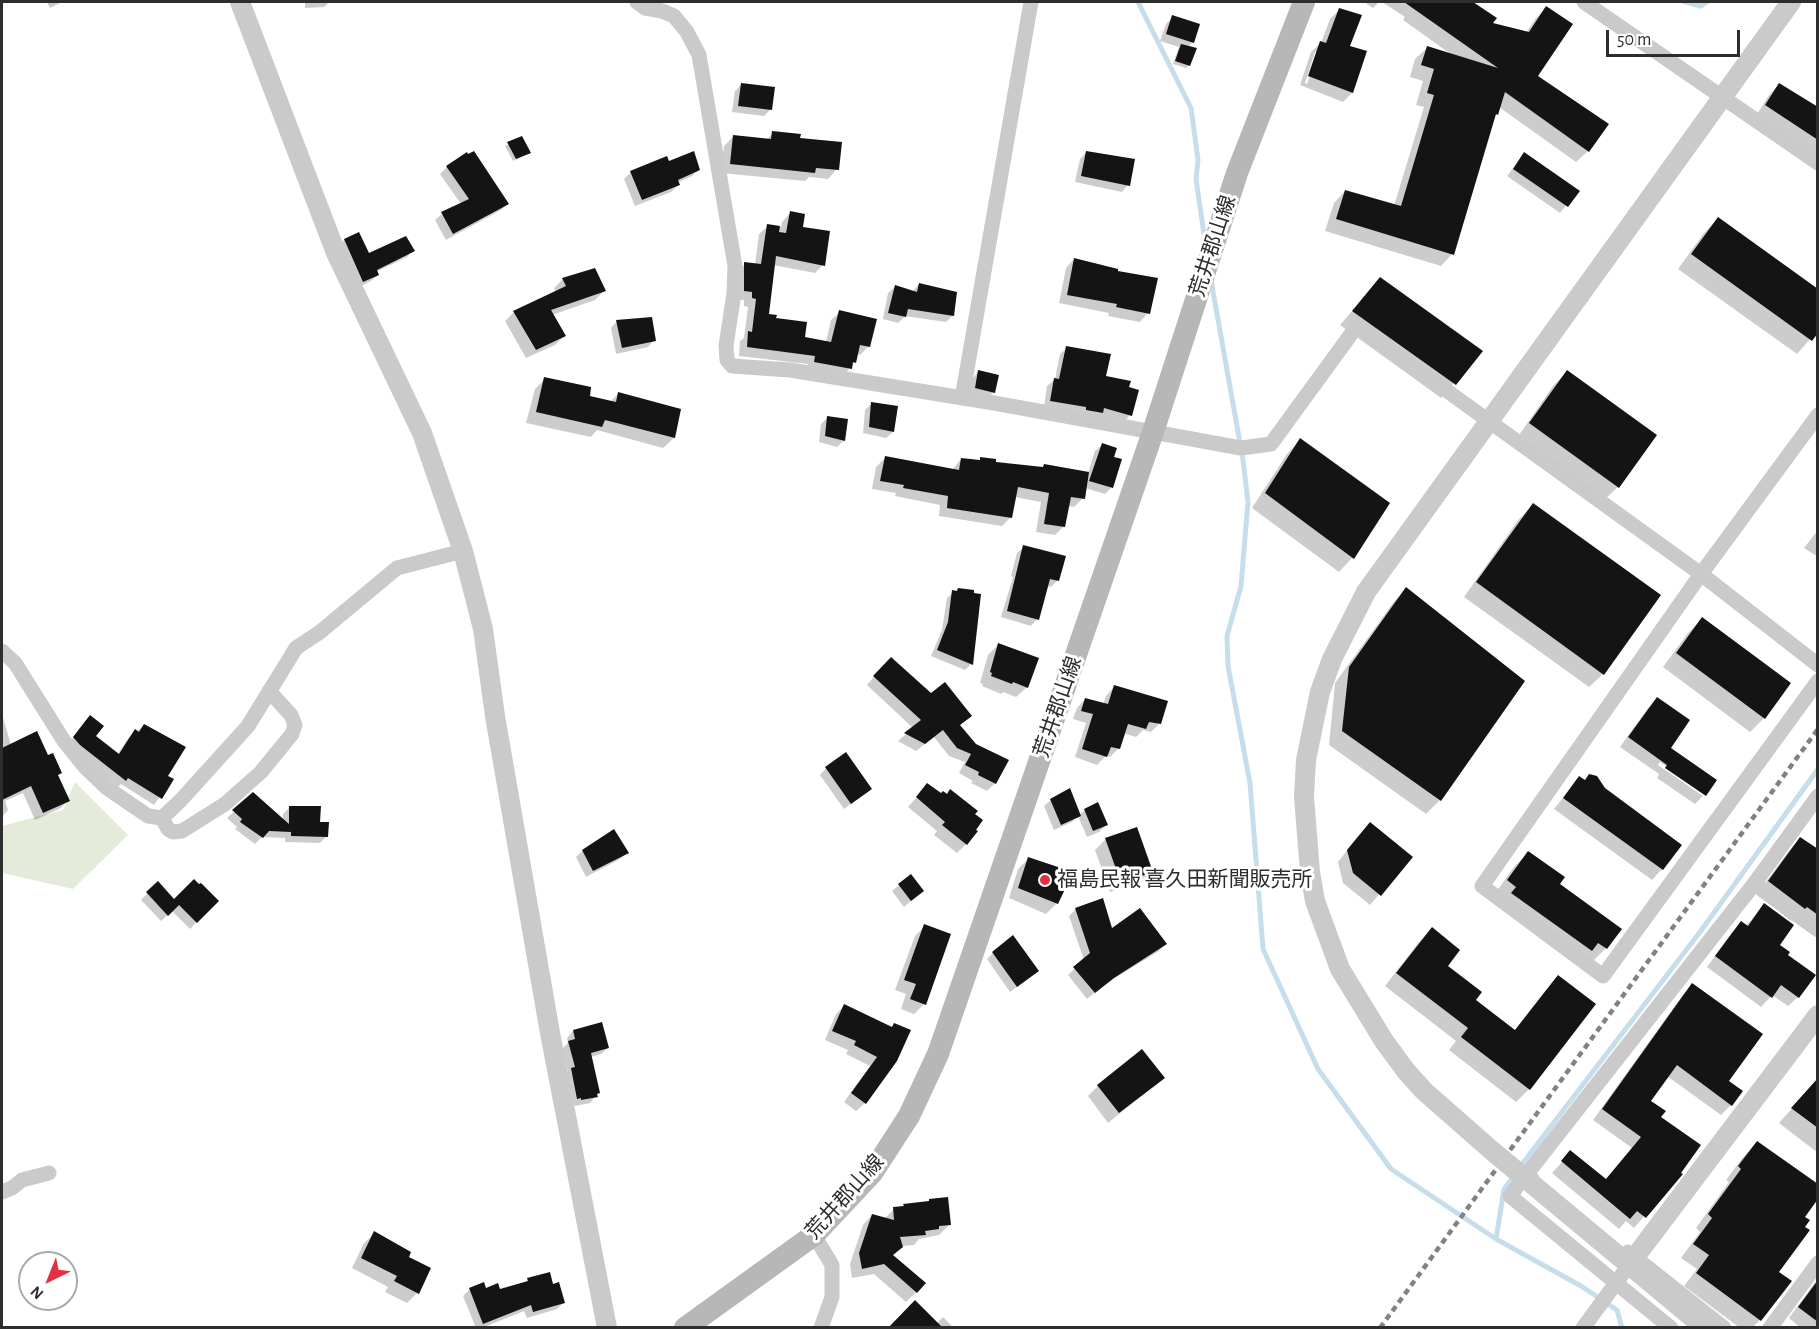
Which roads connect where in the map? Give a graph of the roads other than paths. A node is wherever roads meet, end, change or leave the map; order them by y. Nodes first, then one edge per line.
1 (240, 2) edge
2 (637, 2) edge
3 (1031, 2) edge
4 (1304, 2) edge
5 (1584, 2) edge
6 (1791, 2) edge
7 (1722, 99) junction
8 (1818, 163) edge
9 (962, 398) junction
10 (1818, 415) edge
11 (1489, 421) junction
12 (1153, 432) junction
13 (463, 551) junction
14 (1701, 574) junction
15 (2, 651) edge
16 (1818, 665) edge
17 (1818, 681) edge
18 (269, 691) junction
19 (1818, 796) edge
20 (162, 818) junction
21 (1754, 884) junction
22 (1818, 930) edge
23 (1818, 1015) edge
24 (49, 1173) dead end
25 (1526, 1175) junction
26 (2, 1192) edge
27 (814, 1235) junction
28 (1635, 1257) junction
29 (1818, 1263) edge
30 (1616, 1283) junction
31 (607, 1328) edge
32 (685, 1328) edge
33 (821, 1328) edge
34 (1583, 1328) edge
35 (1671, 1328) edge
36 (1705, 1328) edge
37 (1724, 1328) edge
38 (1770, 1328) edge

1 - 13 street
2 - 9 street
3 - 9 street
4 - 12 main road, 荒井郡山線
5 - 7 street
6 - 7 street
7 - 8 street
7 - 11 street
9 - 12 street
10 - 14 street
11 - 12 street
11 - 14 street
11 - 36 street, bridge
12 - 27 main road, 荒井郡山線
13 - 18 street
13 - 31 street
14 - 16 street
14 - 17 street
15 - 20 street
18 - 20 street
18 - 20 street
19 - 21 street
21 - 22 street
21 - 25 street
23 - 28 street
24 - 26 street
25 - 28 street
25 - 30 street
27 - 32 main road, 荒井郡山線
27 - 33 street
28 - 30 street
28 - 37 street
29 - 38 street
30 - 34 street
30 - 35 street

